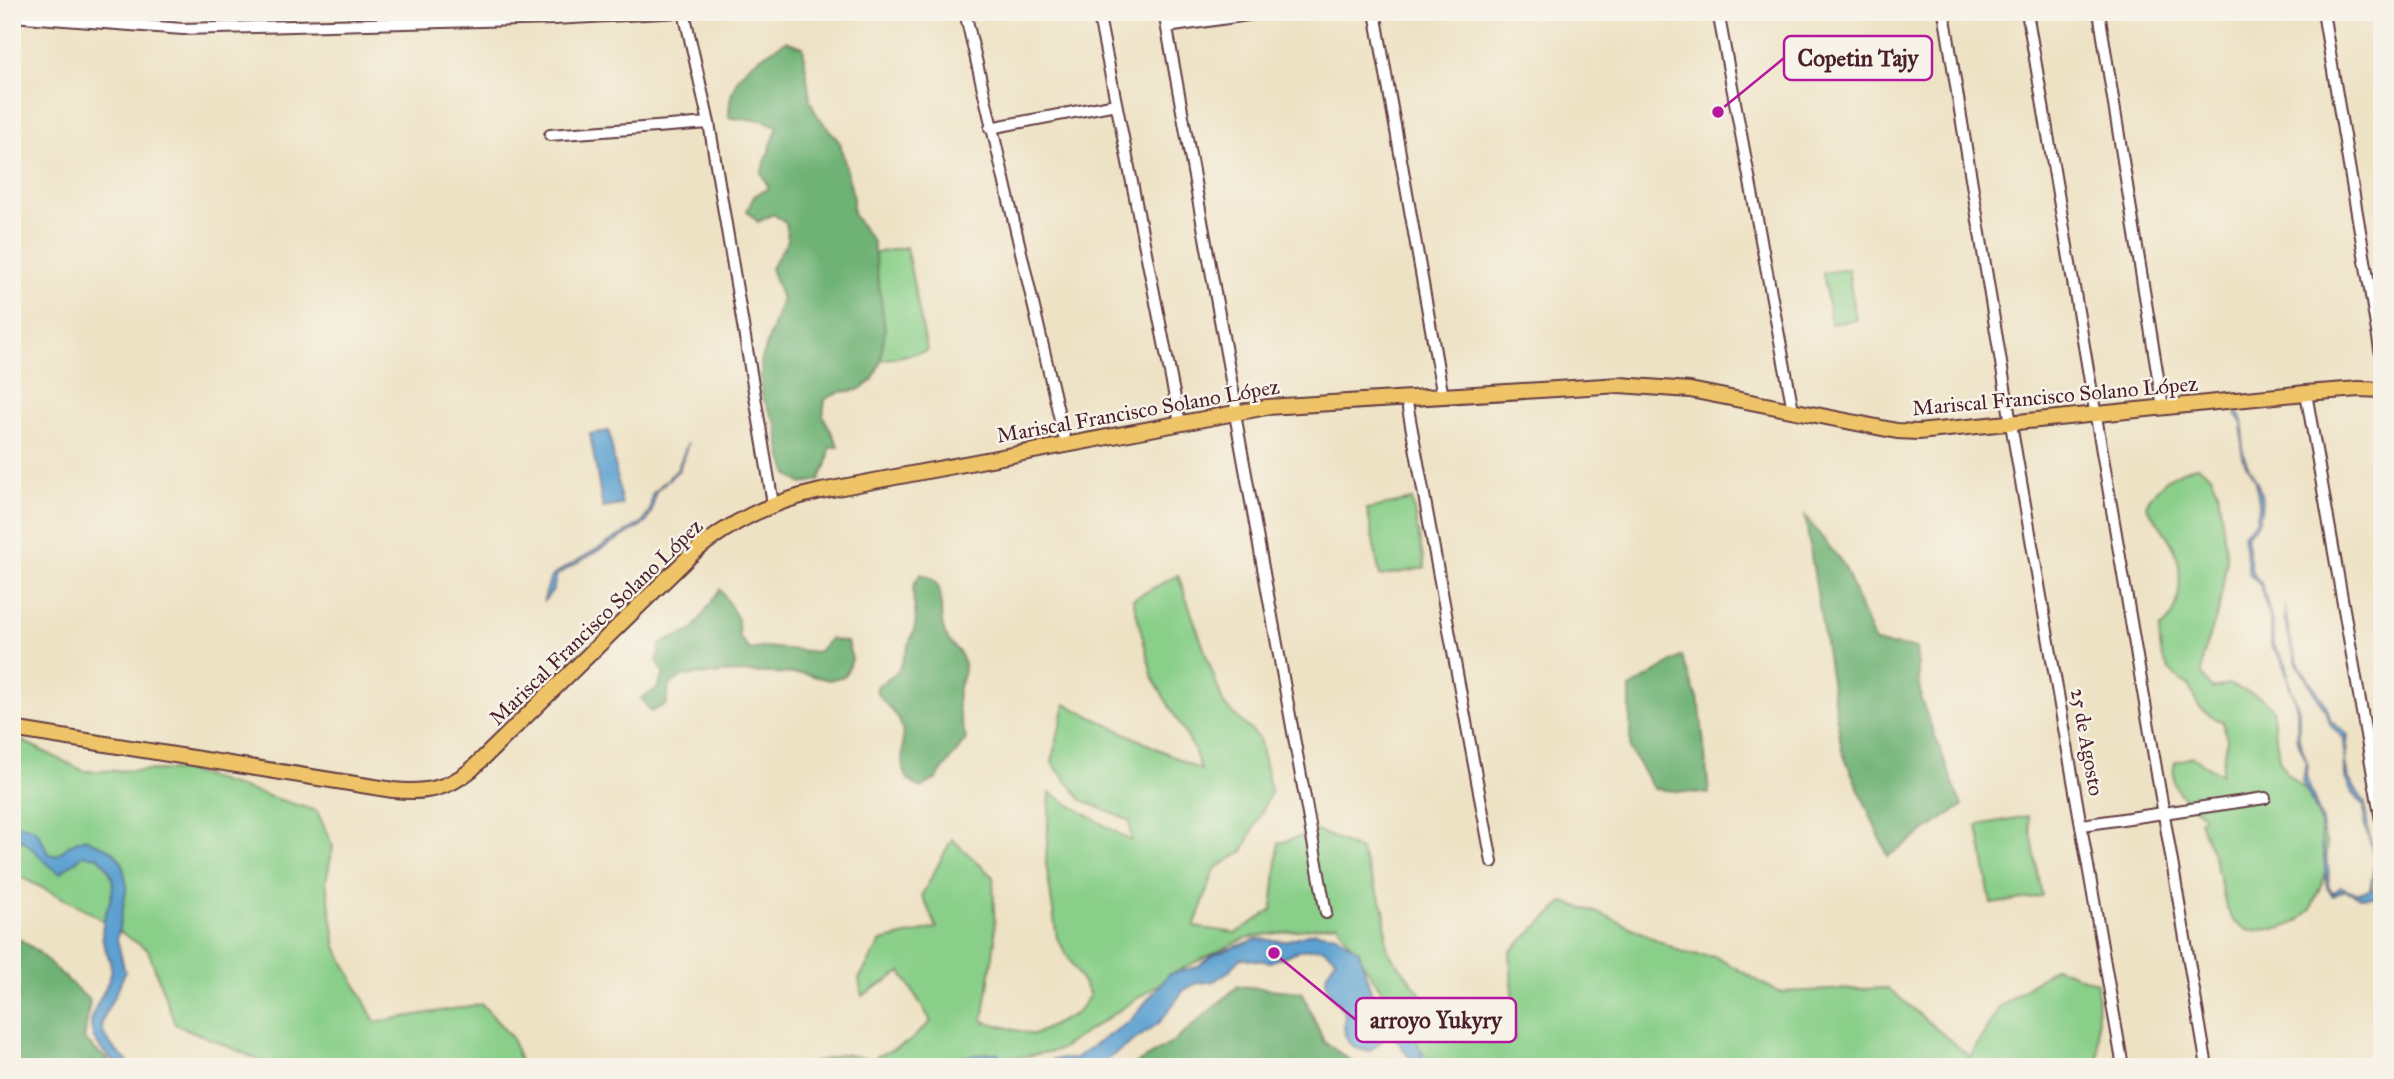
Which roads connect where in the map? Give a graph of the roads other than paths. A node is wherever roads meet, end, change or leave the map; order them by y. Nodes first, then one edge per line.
1 (683, 12) edge
2 (965, 12) edge
3 (1098, 12) edge
4 (1164, 12) edge
5 (1268, 12) edge
6 (1375, 12) edge
7 (1718, 12) edge
8 (1944, 12) edge
9 (2026, 12) edge
10 (2099, 12) edge
11 (2323, 12) edge
12 (12, 16) edge
13 (1167, 27) junction
14 (1116, 104) junction
15 (709, 123) junction
16 (990, 128) junction
17 (551, 135) dead end
18 (2382, 361) edge
19 (2382, 390) edge
20 (2306, 393) junction
21 (1443, 397) junction
22 (1406, 398) junction
23 (2163, 408) junction
24 (1793, 410) junction
25 (1236, 414) junction
26 (2093, 415) junction
27 (1180, 424) junction
28 (2011, 424) junction
29 (1066, 445) junction
30 (773, 504) junction
31 (12, 729) edge
32 (2265, 798) dead end
33 (2163, 813) junction
34 (2082, 825) junction
35 (2382, 826) edge
36 (1492, 862) dead end
37 (1326, 913) dead end
38 (2123, 1067) edge
39 (2207, 1067) edge

1 - 12 street
1 - 15 street
2 - 16 street
3 - 14 street
4 - 13 street
5 - 13 street
6 - 21 street
7 - 24 street
8 - 28 street, 25 de Agosto
9 - 26 street
10 - 23 street
11 - 18 street
13 - 25 street
14 - 16 street
14 - 27 street
15 - 17 street
15 - 30 street
16 - 29 street
19 - 20 main road, Mariscal Francisco Solano López
20 - 23 main road, Mariscal Francisco Solano López
20 - 35 street
21 - 22 main road, Mariscal Francisco Solano López
21 - 24 main road, Mariscal Francisco Solano López
22 - 25 main road, Mariscal Francisco Solano López
22 - 36 street
23 - 26 main road, Mariscal Francisco Solano López
24 - 28 main road, Mariscal Francisco Solano López
25 - 27 main road, Mariscal Francisco Solano López
25 - 37 street
26 - 28 main road, Mariscal Francisco Solano López
26 - 33 street
27 - 29 main road, Mariscal Francisco Solano López
28 - 34 street, 25 de Agosto
29 - 30 main road, Mariscal Francisco Solano López
30 - 31 main road, Mariscal Francisco Solano López
32 - 33 street
33 - 34 street
33 - 39 street
34 - 38 street, 25 de Agosto

